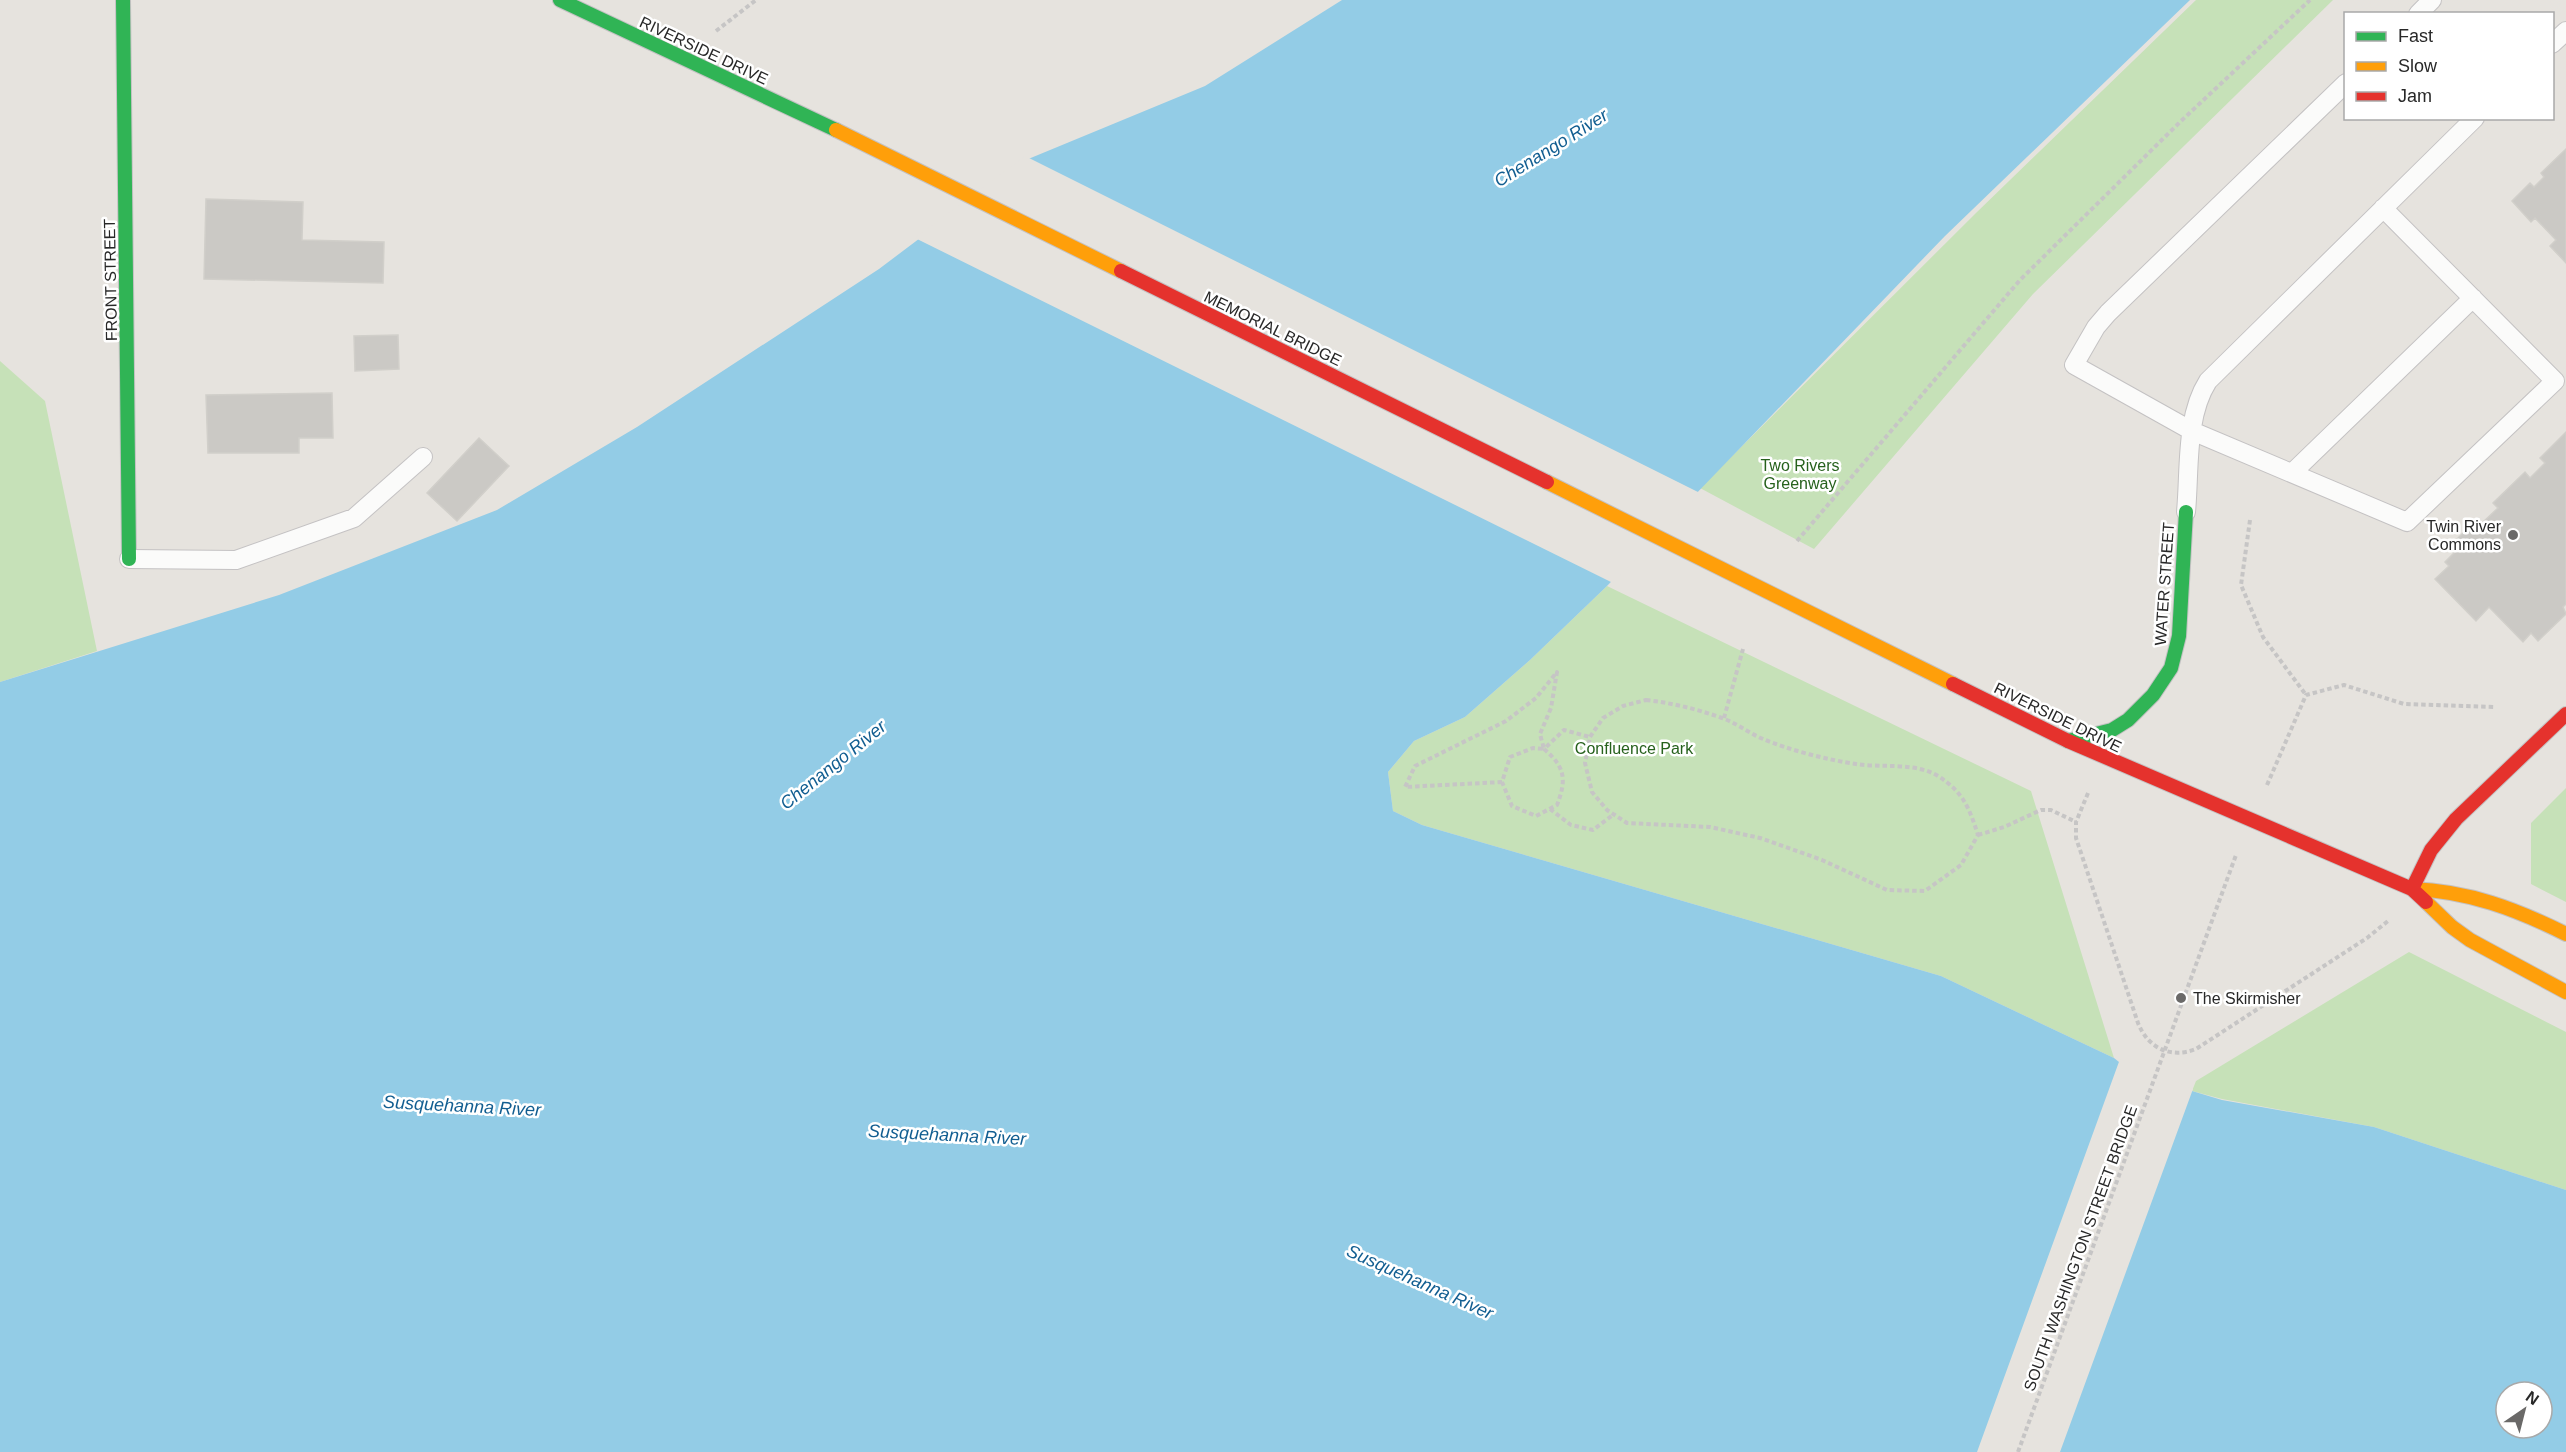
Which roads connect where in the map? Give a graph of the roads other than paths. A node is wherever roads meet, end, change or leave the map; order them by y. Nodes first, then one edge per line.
1 (123, 0) edge
2 (560, 0) edge
3 (2432, 0) edge
4 (2420, 12) edge
5 (2566, 31) edge
6 (2554, 43) edge
7 (2344, 85) edge
8 (2473, 120) edge
9 (834, 129) joint
10 (2383, 208) junction
11 (2473, 298) junction
12 (2192, 431) junction
13 (423, 457) dead end
14 (2292, 473) junction
15 (2186, 512) joint
16 (1697, 556) joint
17 (129, 559) joint
18 (2566, 714) edge
19 (2068, 741) junction
20 (2412, 889) junction
21 (2566, 934) edge
22 (2566, 993) edge

1 - 17 main road, FRONT STREET
2 - 9 main road, RIVERSIDE DRIVE
3 - 4 lane
5 - 6 lane
7 - 12 lane
8 - 10 lane
9 - 16 main road, MEMORIAL BRIDGE
10 - 11 lane
10 - 12 lane
11 - 14 lane
11 - 14 lane
12 - 14 lane
12 - 15 lane
13 - 17 lane
15 - 19 main road, WATER STREET
16 - 19 main road, RIVERSIDE DRIVE
18 - 20 main road
19 - 20 main road, RIVERSIDE DRIVE
20 - 21 main road
20 - 22 main road

